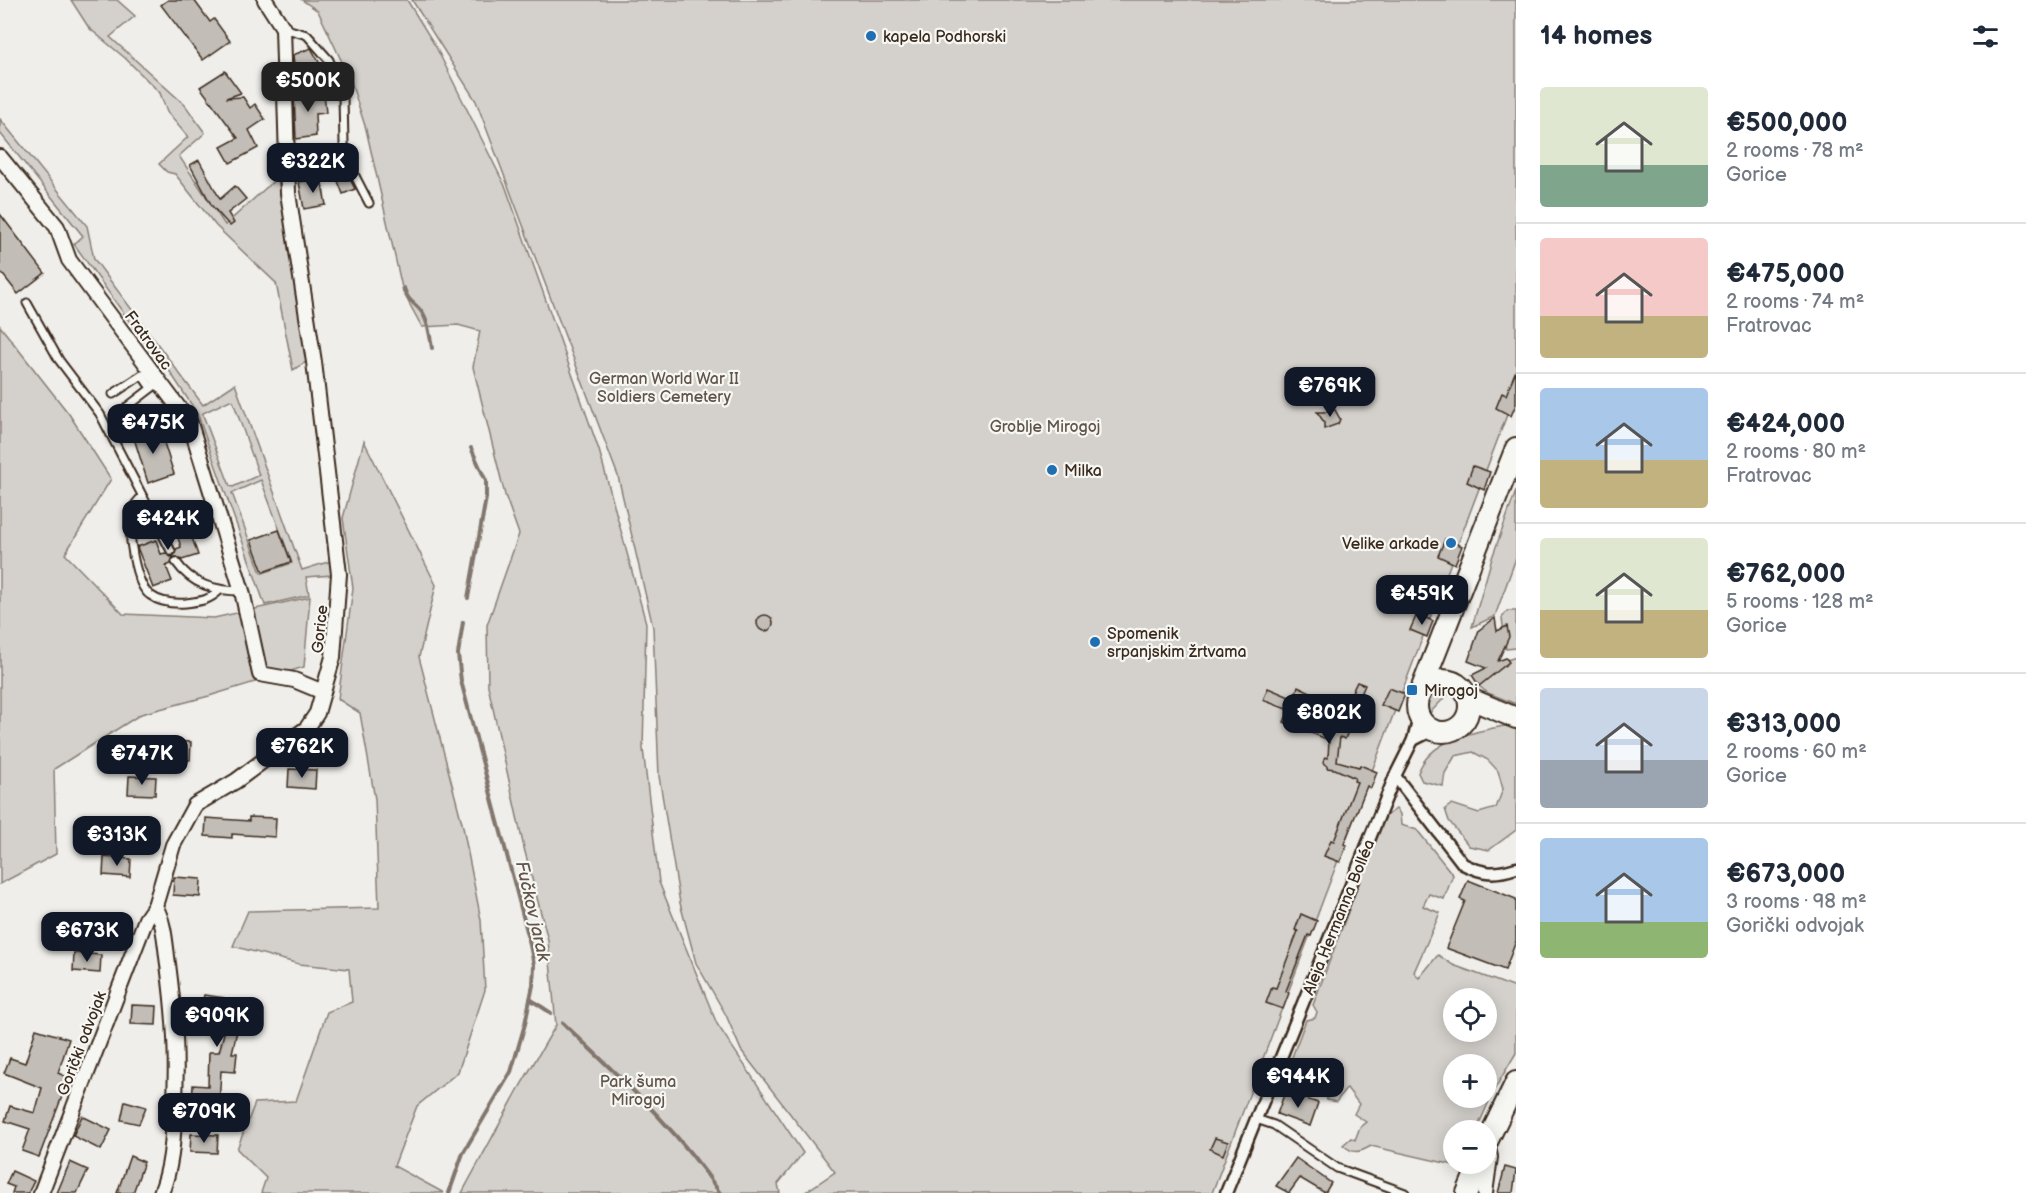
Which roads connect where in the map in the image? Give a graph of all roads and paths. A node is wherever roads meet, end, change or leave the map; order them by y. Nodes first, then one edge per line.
1 (265, 0) edge
2 (283, 28) junction
3 (0, 157) edge
4 (369, 203) dead end
5 (27, 303) dead end
6 (155, 385) junction
7 (113, 394) dead end
8 (123, 410) dead end
9 (1516, 448) edge
10 (142, 497) junction
11 (171, 551) dead end
12 (176, 562) dead end
13 (219, 591) junction
14 (242, 591) junction
15 (1439, 646) junction
16 (1453, 682) junction
17 (323, 692) junction
18 (1419, 695) junction
19 (1468, 698) junction
20 (1513, 717) edge
21 (1426, 724) junction
22 (1460, 726) junction
23 (1413, 740) junction
24 (1395, 776) junction
25 (1516, 868) edge
26 (155, 906) junction
27 (1516, 1082) edge
28 (1256, 1119) junction
29 (1497, 1123) edge
30 (1475, 1174) edge
31 (1488, 1174) edge
32 (41, 1193) edge
33 (161, 1193) edge
34 (1226, 1193) edge
35 (1406, 1193) edge
36 (1467, 1193) edge
37 (1485, 1193) edge

1 - 2 street
2 - 4 lane
2 - 17 street, Gorice
3 - 6 street, Fratrovac
5 - 10 lane
6 - 7 lane
6 - 8 lane
6 - 14 street, Fratrovac
9 - 15 main road
10 - 11 lane
10 - 13 lane
12 - 13 lane
13 - 14 lane
14 - 17 street, Fratrovac
15 - 16 main road
15 - 18 main road
16 - 18 main road
16 - 19 main road
17 - 26 street, Gorice
18 - 21 main road
19 - 20 main road
19 - 22 main road
20 - 22 main road
21 - 22 main road
21 - 23 street, Aleja Hermanna Bolléa
21 - 23 street
23 - 24 street, Aleja Hermanna Bolléa
24 - 25 street
24 - 28 street, Aleja Hermanna Bolléa
26 - 32 street, Gorički odvojak
26 - 33 street
27 - 29 main road
28 - 34 street, Aleja Hermanna Bolléa
28 - 35 lane
30 - 36 main road
31 - 37 street

